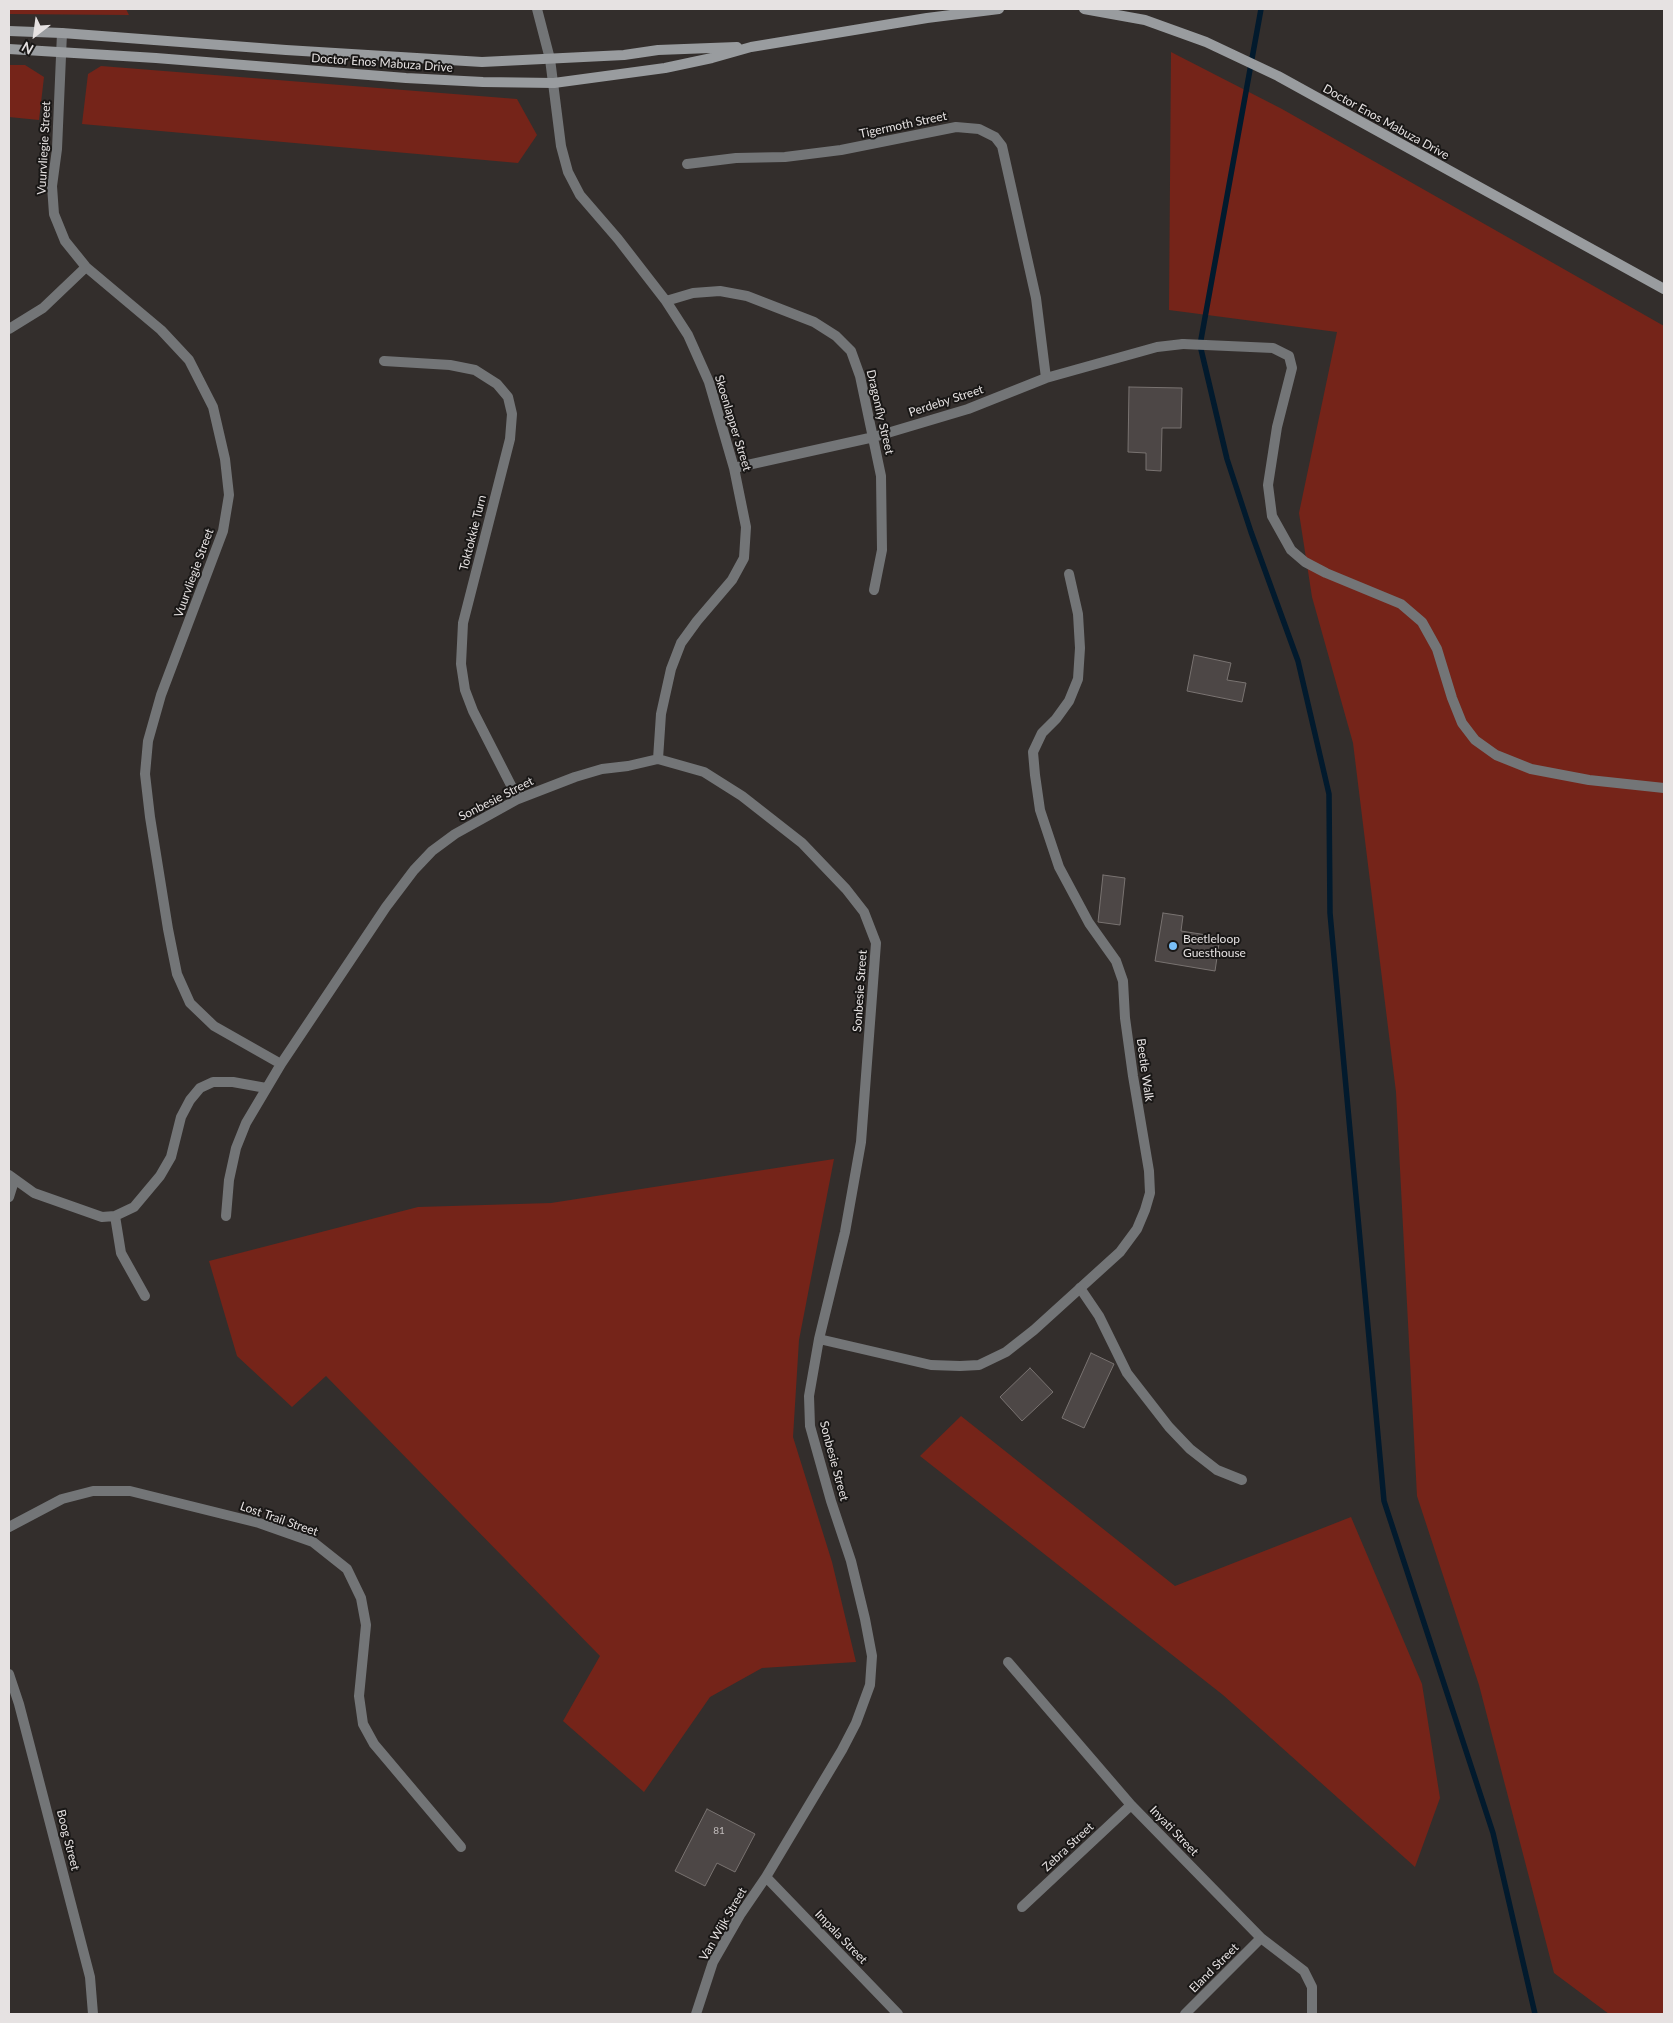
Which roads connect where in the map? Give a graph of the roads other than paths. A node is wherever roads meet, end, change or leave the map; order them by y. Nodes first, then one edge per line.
1 (536, 9) edge
2 (999, 9) edge
3 (1084, 9) edge
4 (9, 31) edge
5 (62, 33) junction
6 (751, 47) junction
7 (9, 48) edge
8 (61, 52) junction
9 (550, 59) junction
10 (554, 83) junction
11 (687, 164) dead end
12 (86, 267) junction
13 (1664, 288) edge
14 (666, 301) junction
15 (9, 329) edge
16 (384, 361) dead end
17 (1046, 378) junction
18 (874, 437) junction
19 (734, 468) junction
20 (1069, 574) dead end
21 (874, 590) dead end
22 (658, 759) junction
23 (1664, 788) edge
24 (518, 799) junction
25 (280, 1064) junction
26 (266, 1088) junction
27 (12, 1178) edge
28 (9, 1197) edge
29 (115, 1216) junction
30 (226, 1216) dead end
31 (1080, 1288) junction
32 (145, 1296) dead end
33 (819, 1339) junction
34 (1242, 1480) dead end
35 (9, 1527) edge
36 (1008, 1662) dead end
37 (9, 1674) edge
38 (1131, 1805) junction
39 (461, 1847) dead end
40 (766, 1876) junction
41 (1022, 1907) dead end
42 (1260, 1938) junction
43 (93, 2014) edge
44 (696, 2014) edge
45 (898, 2014) edge
46 (1185, 2014) edge
47 (1312, 2014) edge

1 - 9 street, Skoenlapper Street
2 - 6 main road, Doctor Enos Mabuza Drive
3 - 13 main road, Doctor Enos Mabuza Drive
4 - 5 main road, Doctor Enos Mabuza Drive
5 - 8 street, Vuurvliegie Street
5 - 9 main road, Doctor Enos Mabuza Drive
6 - 9 main road, Doctor Enos Mabuza Drive
6 - 10 main road, Doctor Enos Mabuza Drive
7 - 8 main road, Doctor Enos Mabuza Drive
8 - 10 main road, Doctor Enos Mabuza Drive
8 - 12 street, Vuurvliegie Street
9 - 10 street, Skoenlapper Street
10 - 14 street, Skoenlapper Street
11 - 17 street, Tigermoth Street
12 - 15 street
12 - 25 street, Vuurvliegie Street
14 - 18 street, Dragonfly Street
14 - 19 street, Skoenlapper Street
16 - 24 street, Toktokkie Turn
17 - 18 street, Perdeby Street
17 - 23 street, Perdeby Street
18 - 19 street, Perdeby Street
18 - 21 street, Dragonfly Street
19 - 22 street, Skoenlapper Street
20 - 31 street, Beetle Walk
22 - 24 street, Sonbesie Street
22 - 33 street, Sonbesie Street
24 - 25 street, Sonbesie Street
25 - 26 street, Sonbesie Street
26 - 29 street
26 - 30 street, Sonbesie Street
27 - 28 street
27 - 29 street
29 - 32 street
31 - 33 street, Beetle Walk
31 - 34 street
33 - 40 street, Sonbesie Street
35 - 39 street, Lost Trail Street
36 - 38 street, Inyati Street
37 - 43 street, Boog Street
38 - 41 street, Zebra Street
38 - 42 street, Inyati Street
40 - 44 street, Van Wijk Street
40 - 45 street, Impala Street
42 - 46 street, Eland Street
42 - 47 street, Inyati Street

